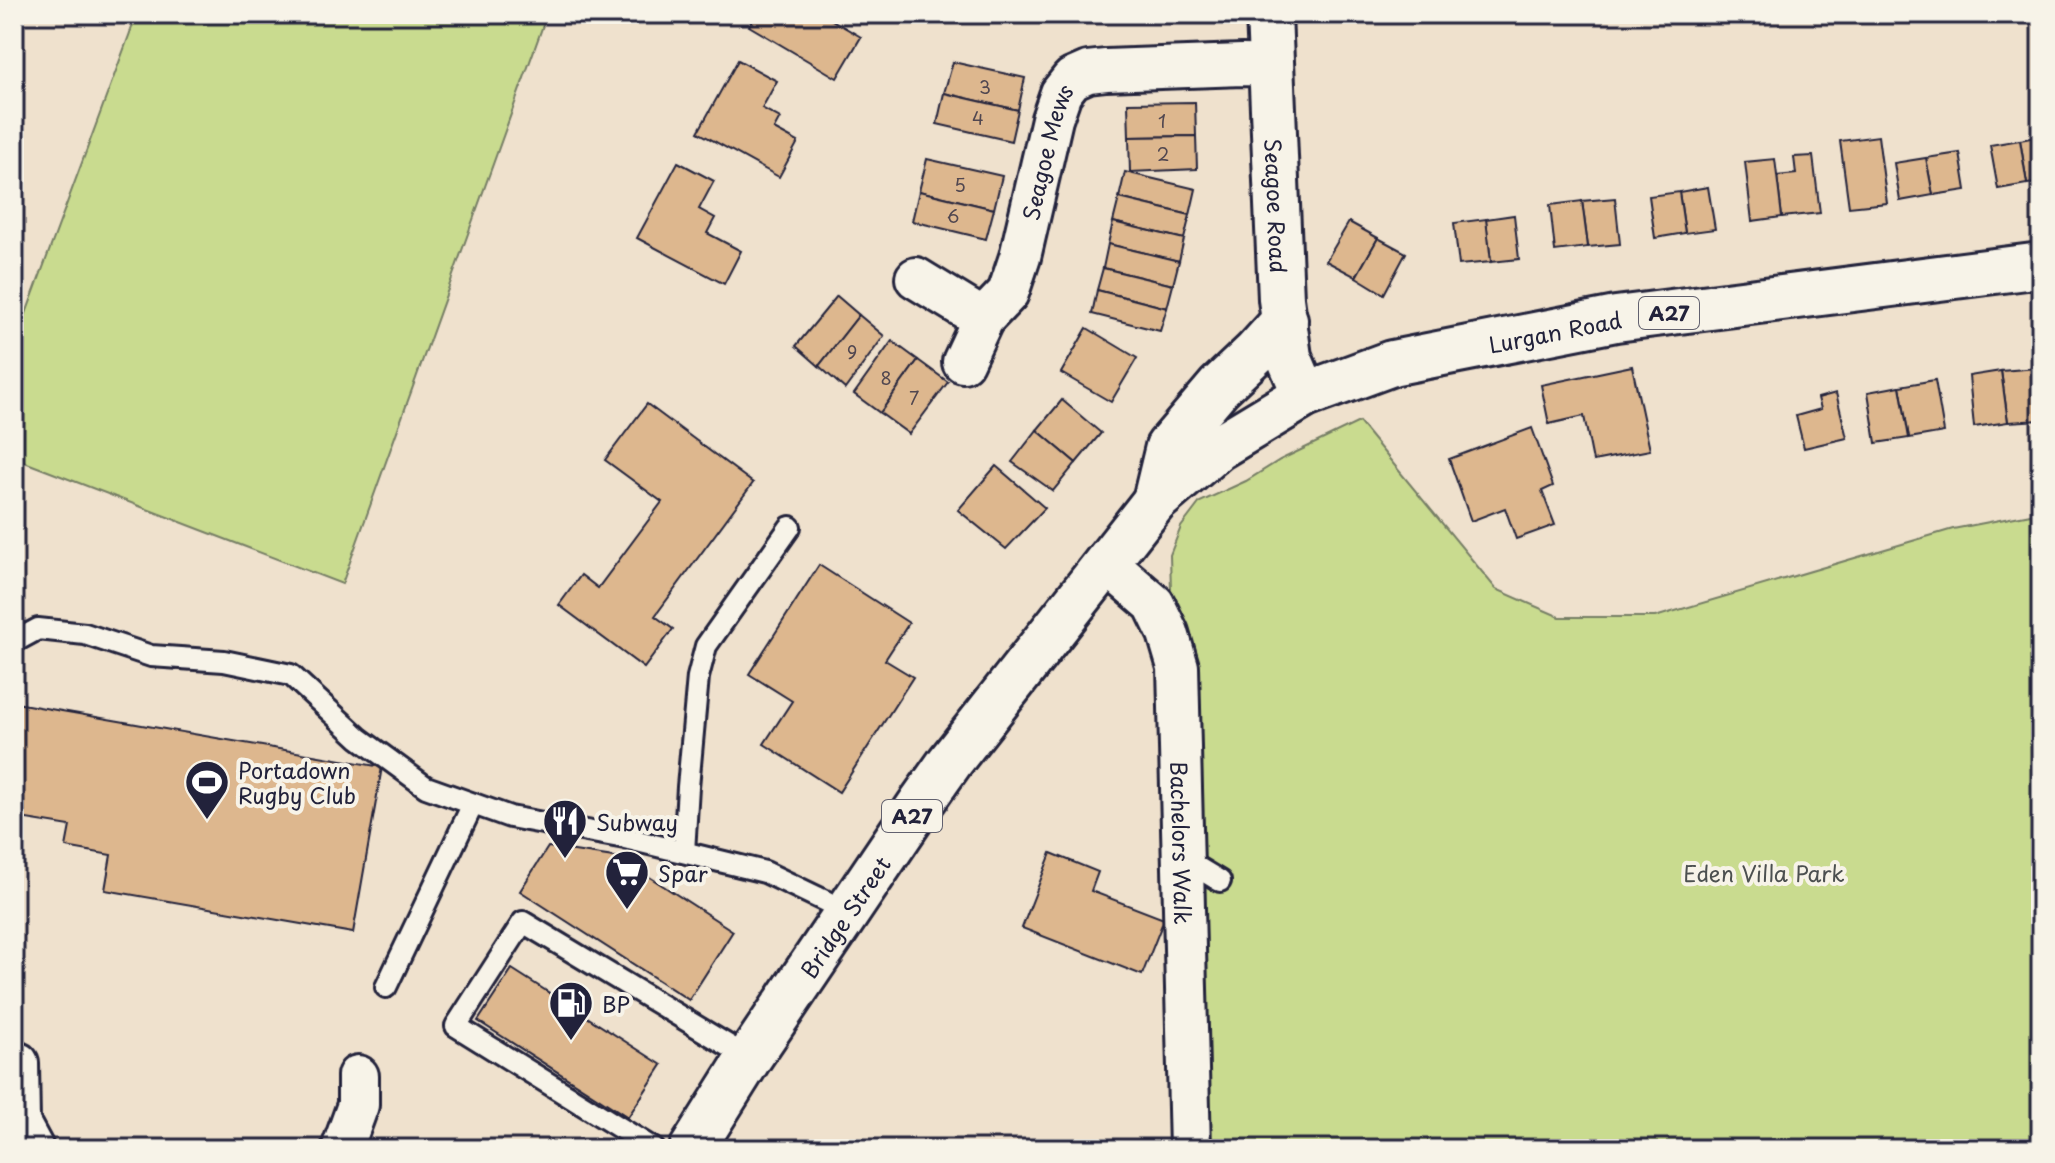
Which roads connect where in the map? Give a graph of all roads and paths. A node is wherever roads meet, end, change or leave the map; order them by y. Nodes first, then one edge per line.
1 (1269, 14) edge
2 (1272, 66) junction
3 (2041, 265) edge
4 (916, 278) dead end
5 (983, 319) junction
6 (1285, 320) junction
7 (963, 362) dead end
8 (1305, 395) junction
9 (1155, 501) junction
10 (790, 527) dead end
11 (1105, 562) junction
12 (14, 642) edge
13 (473, 804) junction
14 (684, 852) junction
15 (1182, 858) junction
16 (1220, 881) dead end
17 (848, 912) junction
18 (386, 987) dead end
19 (749, 1058) junction
20 (18, 1063) dead end
21 (358, 1076) dead end
22 (33, 1149) edge
23 (342, 1149) edge
24 (654, 1149) edge
25 (692, 1149) edge
26 (1190, 1149) edge

1 - 2 main road, Seagoe Road
2 - 5 street, Seagoe Mews
2 - 6 main road, Seagoe Road
3 - 8 main road, Lurgan Road / A27
4 - 5 street
5 - 7 street, Seagoe Mews
6 - 8 main road, Seagoe Road
6 - 9 main road
8 - 9 main road, Lurgan Road / A27
9 - 11 main road, Bridge Street / A27
10 - 14 lane
11 - 15 street, Bachelors Walk
11 - 17 main road, Bridge Street / A27
12 - 13 lane
13 - 14 lane
13 - 18 lane
14 - 17 lane
15 - 16 lane
15 - 26 street, Bachelors Walk
17 - 19 main road, Bridge Street / A27
19 - 24 lane
19 - 25 main road, Bridge Street / A27
20 - 22 street
21 - 23 street

